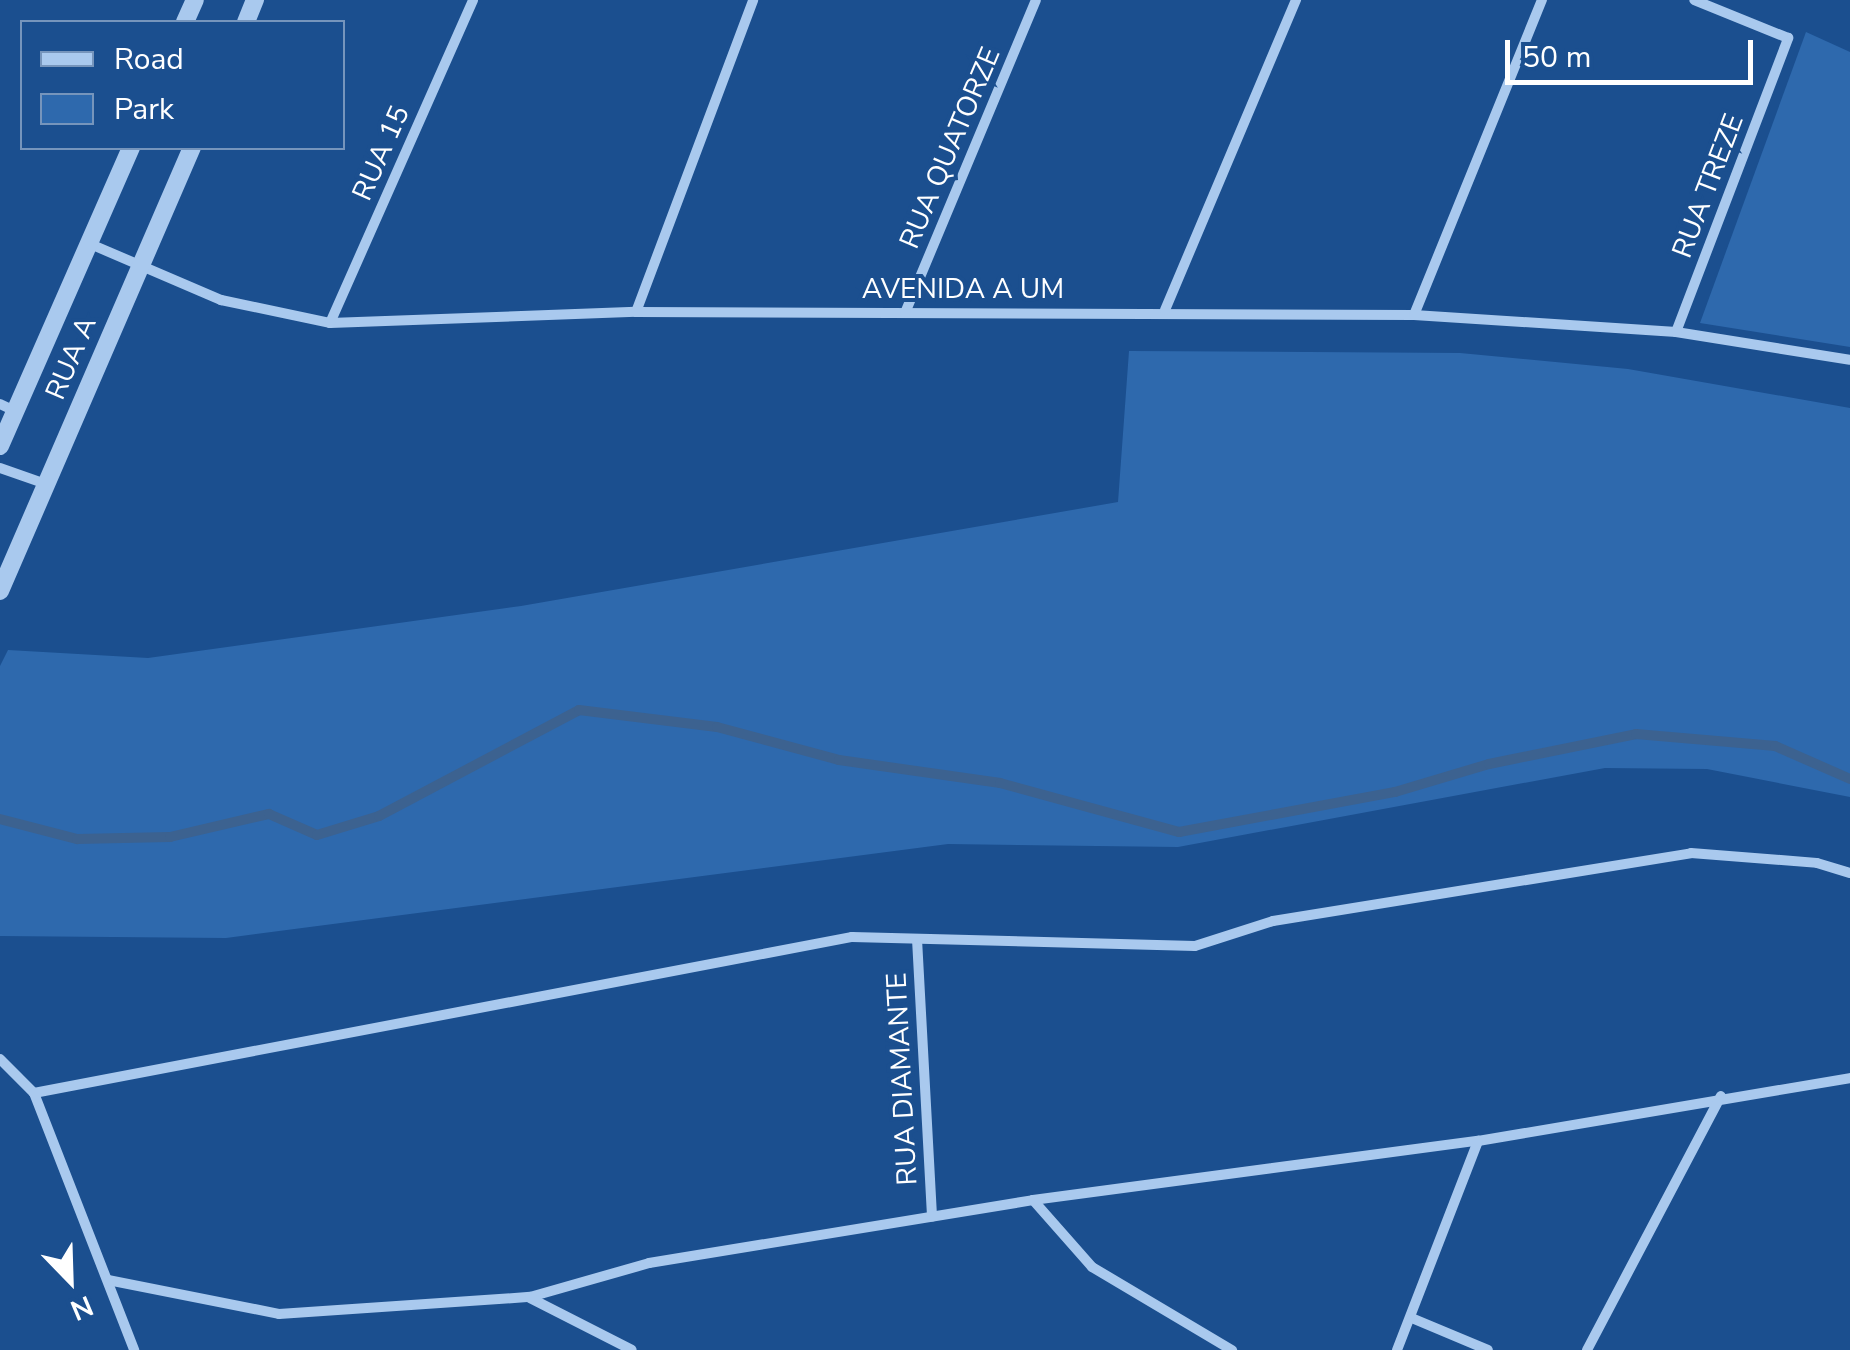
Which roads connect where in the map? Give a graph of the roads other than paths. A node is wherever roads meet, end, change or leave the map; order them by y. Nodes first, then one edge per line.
1 (473, 0) edge
2 (753, 0) edge
3 (1036, 0) edge
4 (1296, 0) edge
5 (1542, 0) edge
6 (1694, 0) edge
7 (129, 150) edge
8 (191, 150) edge
9 (88, 244) junction
10 (140, 266) junction
11 (1165, 310) junction
12 (636, 312) junction
13 (905, 313) junction
14 (1414, 315) junction
15 (330, 324) junction
16 (1676, 332) junction
17 (1850, 360) edge
18 (8, 408) edge
19 (0, 446) edge
20 (0, 468) edge
21 (46, 484) junction
22 (0, 591) edge
23 (1850, 872) edge
24 (916, 940) junction
25 (0, 1058) edge
26 (1850, 1078) edge
27 (34, 1093) junction
28 (1722, 1096) junction
29 (1478, 1141) junction
30 (1032, 1200) junction
31 (932, 1217) junction
32 (108, 1280) junction
33 (530, 1297) junction
34 (1414, 1319) junction
35 (134, 1350) edge
36 (632, 1350) edge
37 (1232, 1350) edge
38 (1397, 1350) edge
39 (1488, 1350) edge
40 (1587, 1350) edge

1 - 15 street, RUA 15
2 - 12 street
3 - 13 street, RUA QUATORZE
4 - 11 street
5 - 14 street
6 - 16 street, RUA TREZE
7 - 9 street, RUA A
8 - 10 street, RUA A
9 - 10 street, AVENIDA A UM
9 - 18 street, RUA A
10 - 15 street, AVENIDA A UM
10 - 21 street, RUA A
11 - 13 street, AVENIDA A UM
11 - 14 street, AVENIDA A UM
12 - 13 street, AVENIDA A UM
12 - 15 street, AVENIDA A UM
14 - 16 street, AVENIDA A UM
16 - 17 street, AVENIDA A UM
18 - 19 street, RUA A
20 - 21 street
21 - 22 street, RUA A
23 - 24 street
24 - 27 street
24 - 31 street, RUA DIAMANTE
25 - 27 street
26 - 28 street
27 - 32 street
28 - 29 street
28 - 40 street
29 - 30 street
29 - 34 street
30 - 31 street
30 - 37 street
31 - 33 street
32 - 33 street
32 - 35 street
33 - 36 street
34 - 38 street
34 - 39 street

